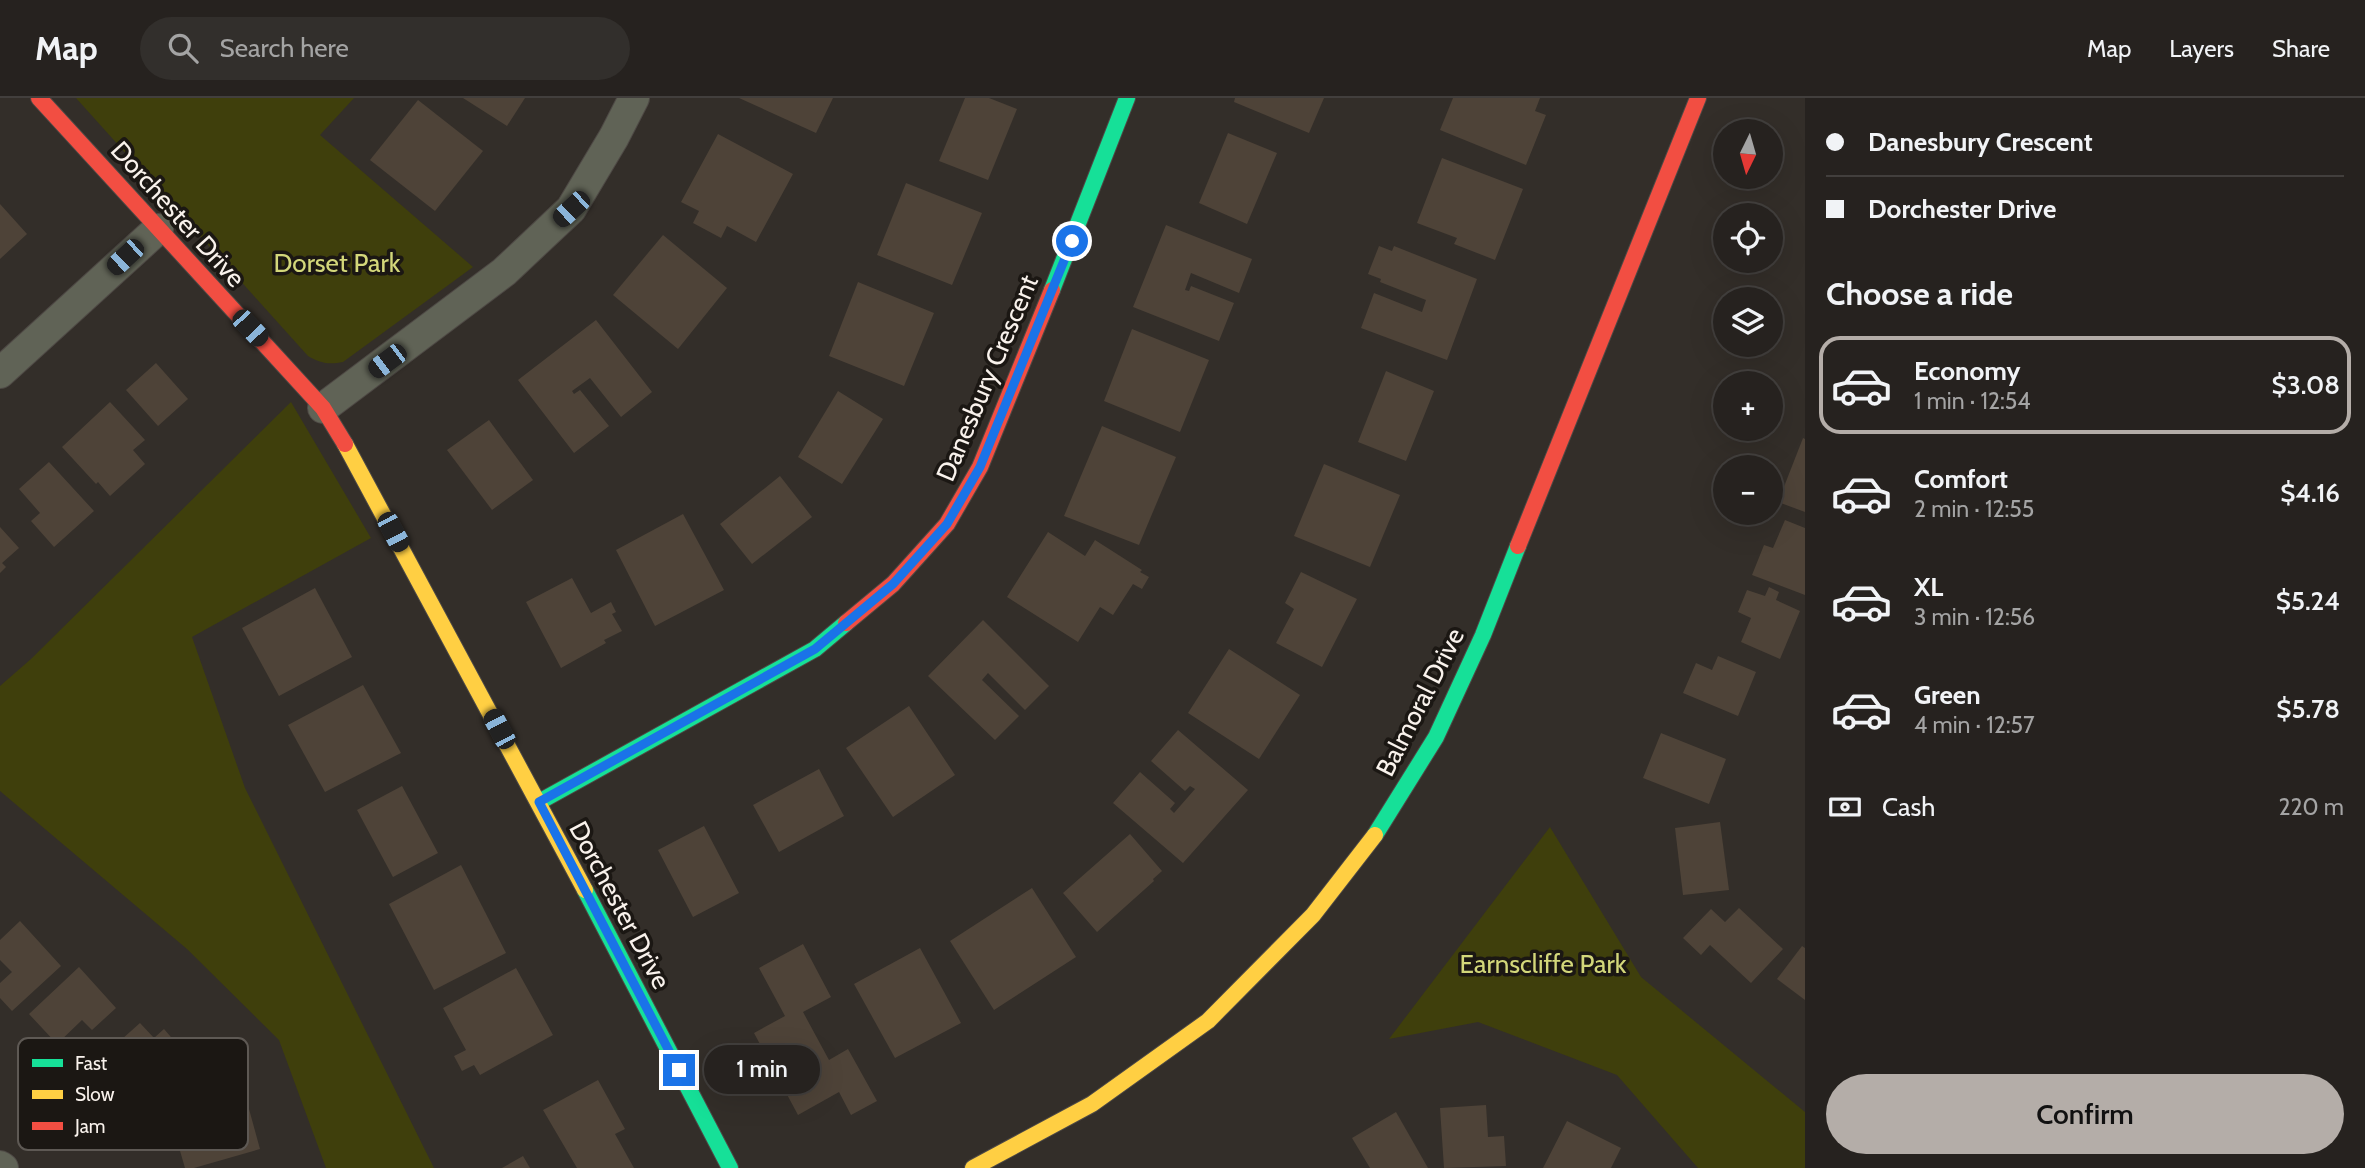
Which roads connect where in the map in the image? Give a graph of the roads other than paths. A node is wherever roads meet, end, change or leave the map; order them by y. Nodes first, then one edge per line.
1 (39, 98) edge
2 (634, 98) edge
3 (1127, 98) edge
4 (1698, 98) edge
5 (158, 229) junction
6 (0, 373) edge
7 (323, 408) junction
8 (539, 802) junction
9 (730, 1168) edge
10 (973, 1168) edge

1 - 5 street, Dorchester Drive
2 - 7 street
3 - 8 street, Danesbury Crescent
4 - 10 street, Balmoral Drive
5 - 6 street
5 - 7 street, Dorchester Drive
7 - 8 street, Dorchester Drive
8 - 9 street, Dorchester Drive

